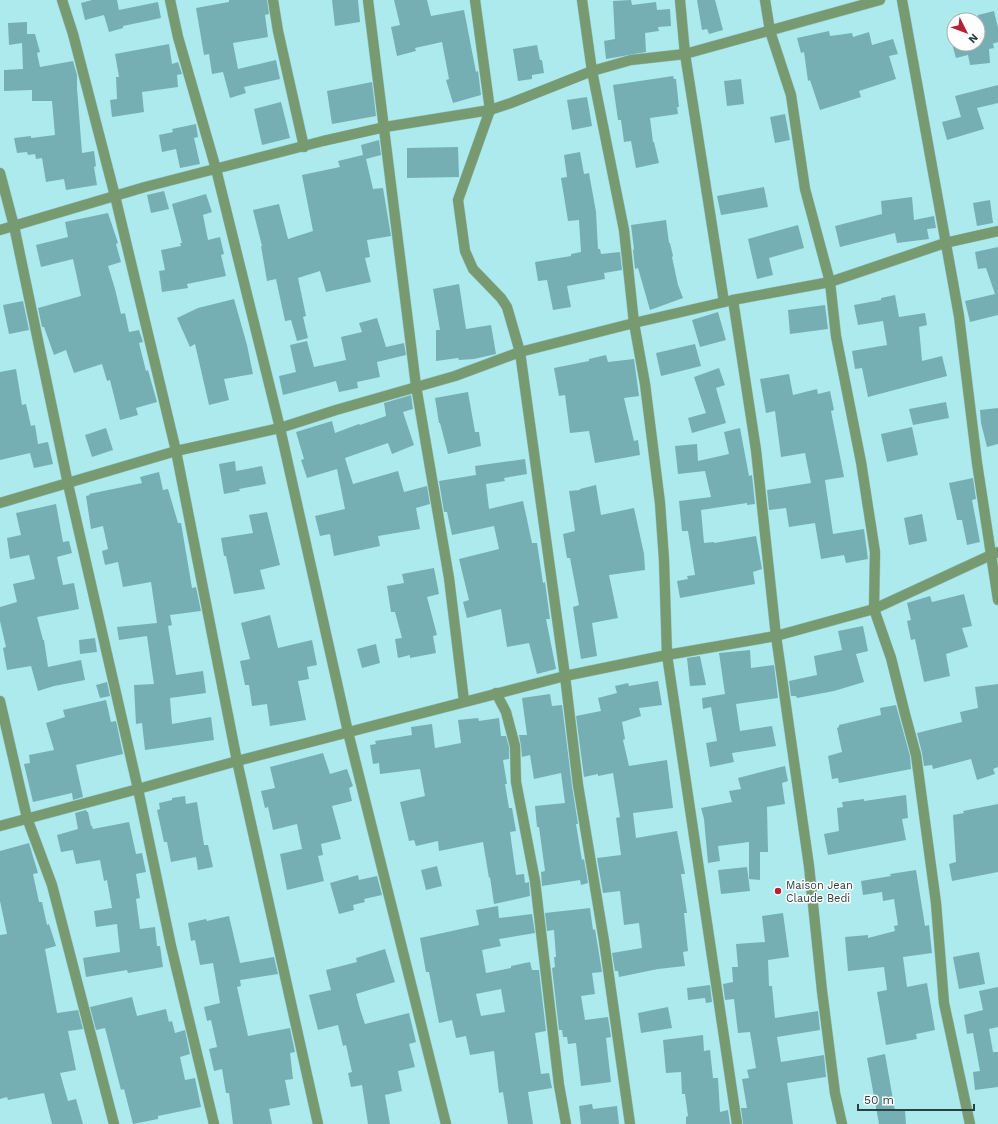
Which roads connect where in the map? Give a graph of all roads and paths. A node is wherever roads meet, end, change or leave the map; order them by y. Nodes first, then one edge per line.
1 (62, 0) edge
2 (170, 0) edge
3 (273, 0) edge
4 (368, 0) edge
5 (475, 0) edge
6 (582, 0) edge
7 (680, 0) edge
8 (765, 0) edge
9 (880, 0) edge
10 (902, 0) edge
11 (770, 31) junction
12 (685, 54) junction
13 (592, 71) junction
14 (490, 110) junction
15 (384, 128) junction
16 (304, 147) junction
17 (216, 169) junction
18 (0, 174) edge
19 (115, 196) junction
20 (14, 226) junction
21 (0, 230) edge
22 (998, 231) edge
23 (945, 243) junction
24 (830, 282) junction
25 (728, 301) junction
26 (634, 323) junction
27 (520, 352) junction
28 (416, 386) junction
29 (280, 428) junction
30 (176, 451) junction
31 (68, 484) junction
32 (0, 503) edge
33 (994, 554) edge
34 (998, 600) edge
35 (874, 609) junction
36 (776, 636) junction
37 (667, 655) junction
38 (564, 676) junction
39 (496, 693) junction
40 (0, 701) edge
41 (464, 701) junction
42 (348, 732) junction
43 (237, 761) junction
44 (138, 789) junction
45 (27, 818) junction
46 (0, 826) edge
47 (114, 1124) edge
48 (214, 1124) edge
49 (318, 1124) edge
50 (446, 1124) edge
51 (566, 1124) edge
52 (630, 1124) edge
53 (737, 1124) edge
54 (842, 1124) edge
55 (970, 1124) edge

1 - 19 street
2 - 17 street
3 - 16 street
4 - 15 street
5 - 14 street
6 - 13 street
7 - 12 street
8 - 11 street
9 - 11 street
10 - 23 street
11 - 12 street
11 - 24 street
12 - 13 street
12 - 25 street
13 - 14 street
13 - 26 street
14 - 15 street
14 - 27 street
15 - 16 street
15 - 28 street
16 - 17 street
17 - 19 street
17 - 29 street
18 - 20 street
19 - 20 street
19 - 30 street
20 - 21 street
20 - 31 street
22 - 23 street
23 - 24 street
23 - 33 street
24 - 25 street
24 - 35 street
25 - 26 street
25 - 36 street
26 - 27 street
26 - 37 street
27 - 28 street
27 - 38 street
28 - 29 street
28 - 41 street
29 - 30 street
29 - 42 street
30 - 31 street
30 - 43 street
31 - 32 street
31 - 44 street
33 - 34 street
33 - 35 street
35 - 36 street
35 - 55 street
36 - 37 street
36 - 54 street
37 - 38 street
37 - 53 street
38 - 39 street
38 - 52 street
39 - 41 street
39 - 51 street
40 - 45 street
41 - 42 street
42 - 43 street
42 - 50 street
43 - 44 street
43 - 49 street
44 - 45 street
44 - 48 street
45 - 46 street
45 - 47 street

